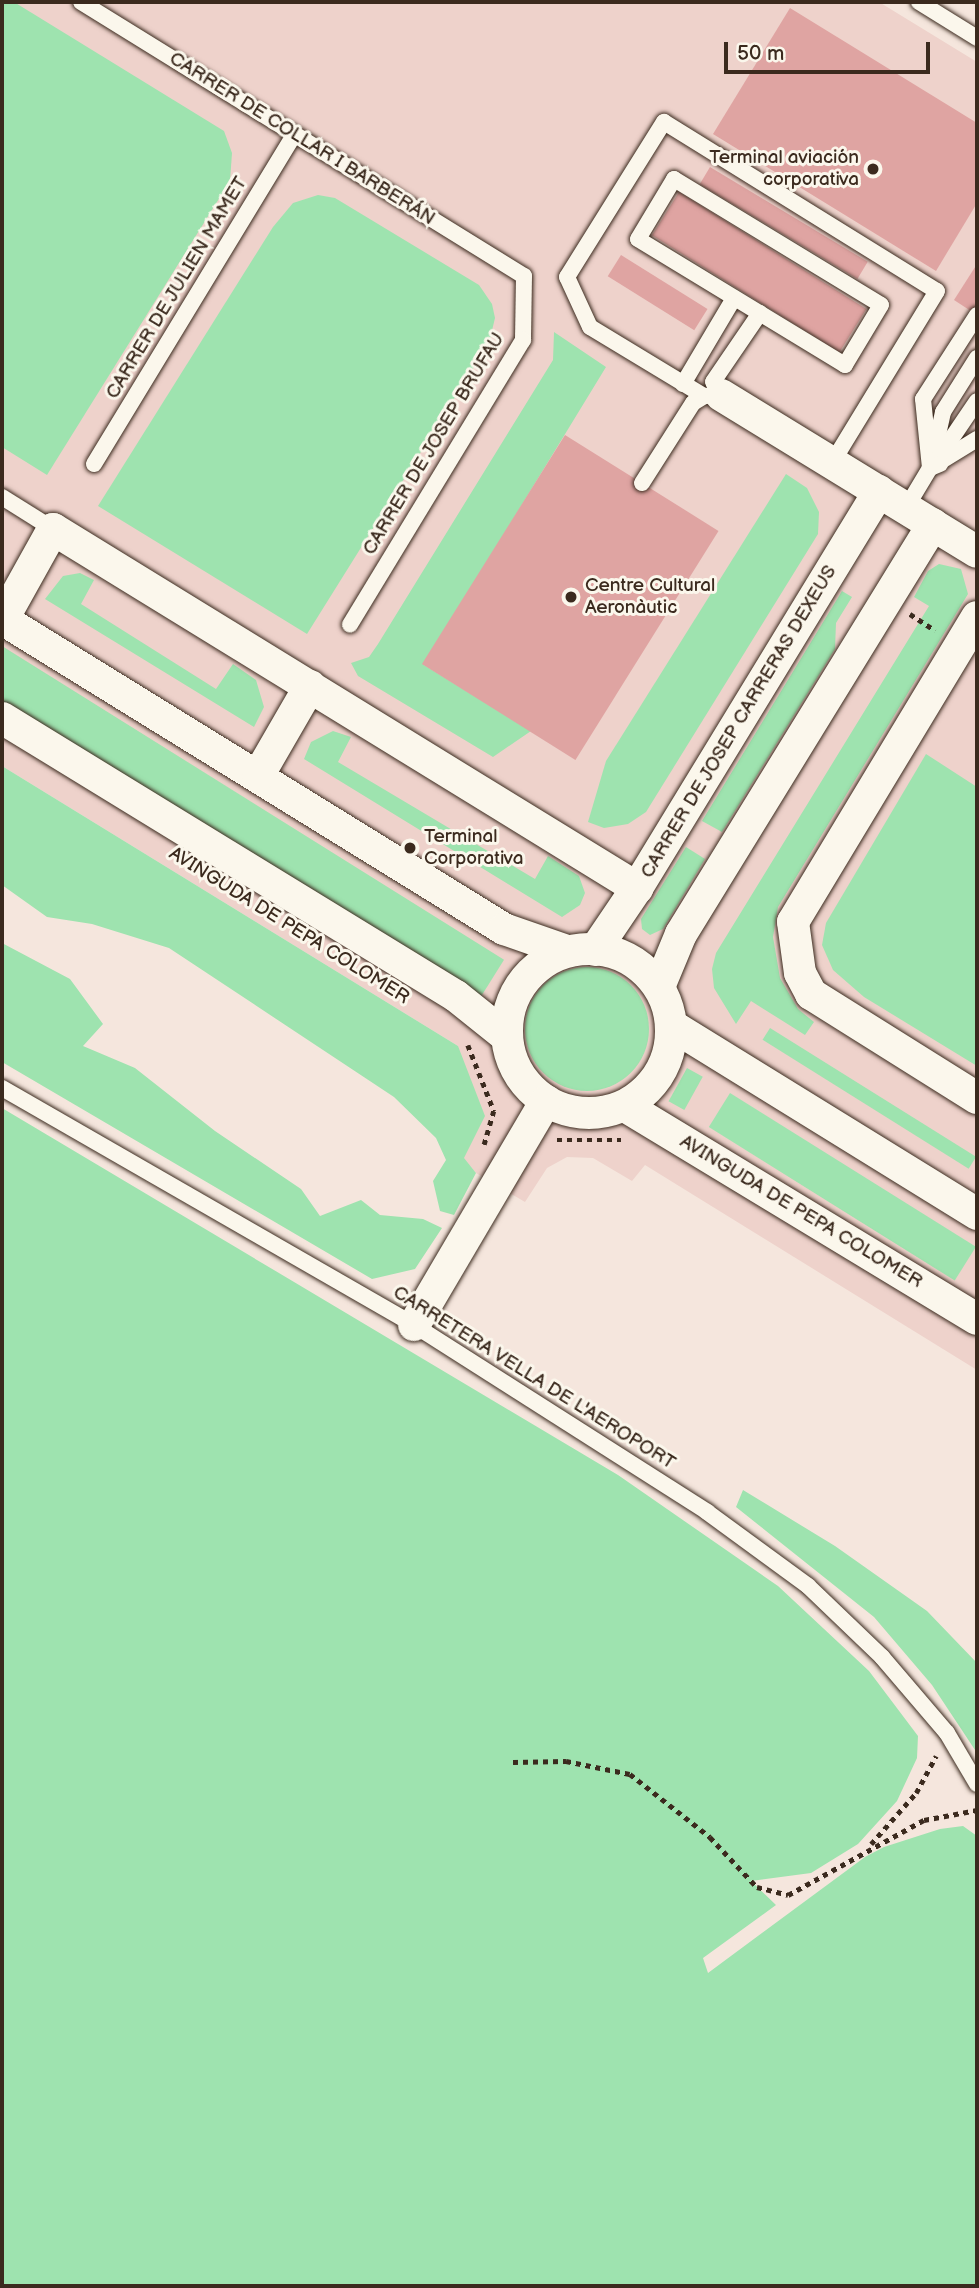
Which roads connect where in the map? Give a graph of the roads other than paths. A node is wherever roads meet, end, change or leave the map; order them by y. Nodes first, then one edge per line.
1 (81, 2) edge
2 (919, 2) edge
3 (977, 38) edge
4 (295, 135) junction
5 (524, 276) joint
6 (734, 298) junction
7 (760, 313) junction
8 (977, 315) edge
9 (977, 358) edge
10 (683, 384) junction
11 (712, 396) junction
12 (977, 401) edge
13 (977, 439) edge
14 (977, 451) edge
15 (832, 463) junction
16 (94, 464) dead end
17 (930, 468) junction
18 (642, 483) dead end
19 (879, 491) junction
20 (2, 497) edge
21 (919, 516) junction
22 (53, 528) junction
23 (977, 552) edge
24 (977, 617) edge
25 (2, 619) edge
26 (350, 624) dead end
27 (310, 686) junction
28 (2, 718) edge
29 (258, 776) junction
30 (637, 888) junction
31 (581, 951) junction
32 (659, 987) junction
33 (671, 1025) junction
34 (506, 1036) junction
35 (2, 1088) edge
36 (977, 1098) edge
37 (546, 1101) junction
38 (625, 1106) junction
39 (977, 1214) edge
40 (977, 1319) edge
41 (414, 1325) junction
42 (977, 1784) edge

1 - 4 lane, CARRER DE COLLAR I BARBERÁN
2 - 3 lane
4 - 5 lane, CARRER DE COLLAR I BARBERÁN
4 - 16 lane, CARRER DE JULIEN MAMET
5 - 26 lane, CARRER DE JOSEP BRUFAU
6 - 7 lane
6 - 7 lane
6 - 10 lane
7 - 11 lane
8 - 17 lane
9 - 17 lane
10 - 11 lane
10 - 15 lane
11 - 15 street
11 - 18 lane
12 - 17 lane
13 - 17 lane
14 - 17 lane
15 - 19 street
17 - 21 lane
19 - 21 street
19 - 30 street, CARRER DE JOSEP CARRERAS DEXEUS
20 - 22 lane
21 - 23 street
21 - 32 street
22 - 25 street
22 - 27 street
24 - 36 street
25 - 29 street
27 - 29 street
27 - 30 street
28 - 34 street, AVINGUDA DE PEPA COLOMER
29 - 31 street
30 - 31 street, CARRER DE JOSEP CARRERAS DEXEUS
31 - 32 street
31 - 34 street
32 - 33 street
33 - 38 street
33 - 39 street
34 - 37 street
35 - 41 lane, CARRETERA VELLA DE L'AEROPORT
37 - 38 street
37 - 41 street
38 - 40 street, AVINGUDA DE PEPA COLOMER
41 - 42 lane, CARRETERA VELLA DE L'AEROPORT

